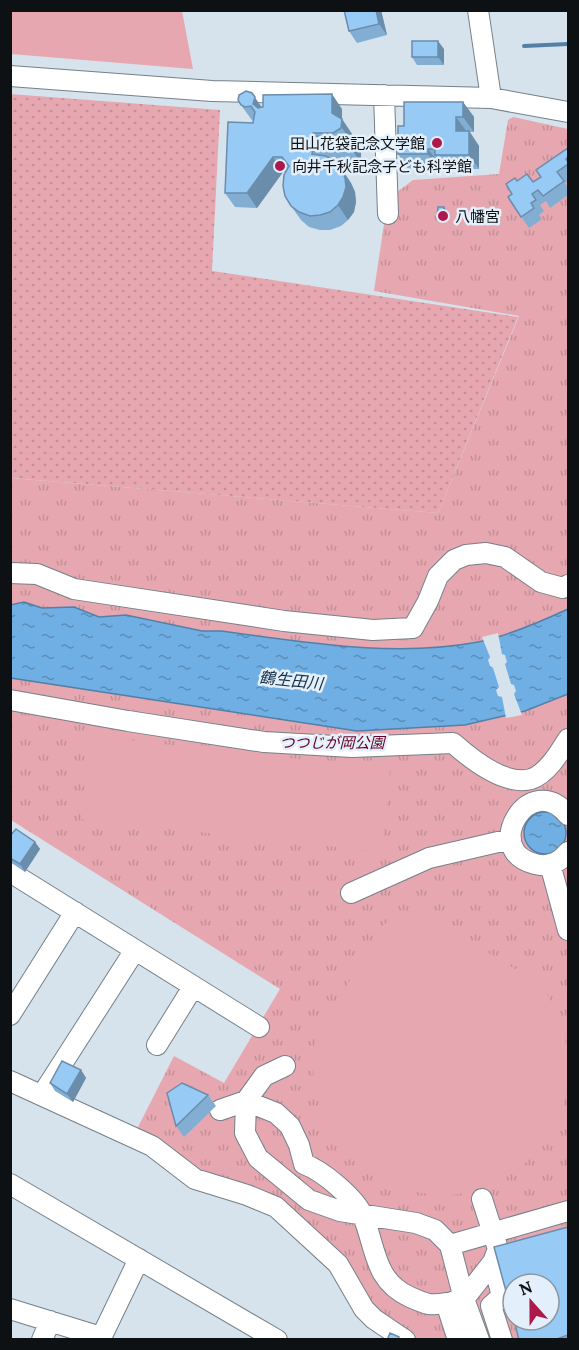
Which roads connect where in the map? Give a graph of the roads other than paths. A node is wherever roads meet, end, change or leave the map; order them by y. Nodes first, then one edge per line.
1 (478, 10) edge
2 (10, 76) edge
3 (384, 95) junction
4 (491, 98) junction
5 (568, 112) edge
6 (388, 214) dead end
7 (10, 573) edge
8 (568, 585) edge
9 (10, 700) edge
10 (568, 739) edge
11 (568, 815) edge
12 (511, 839) junction
13 (568, 852) edge
14 (550, 864) junction
15 (13, 879) edge
16 (351, 893) dead end
17 (75, 912) junction
18 (568, 930) edge
19 (135, 950) junction
20 (193, 987) junction
21 (10, 1015) edge
22 (260, 1027) dead end
23 (157, 1045) dead end
24 (285, 1066) dead end
25 (10, 1081) edge
26 (42, 1095) junction
27 (246, 1101) junction
28 (219, 1110) dead end
29 (304, 1164) junction
30 (10, 1184) edge
31 (295, 1189) junction
32 (483, 1199) dead end
33 (568, 1211) edge
34 (362, 1214) junction
35 (494, 1234) junction
36 (450, 1245) junction
37 (139, 1258) junction
38 (493, 1262) junction
39 (462, 1296) junction
40 (491, 1306) junction
41 (10, 1309) edge
42 (46, 1330) edge
43 (100, 1338) edge
44 (275, 1339) edge
45 (405, 1340) edge
46 (458, 1340) edge
47 (478, 1340) edge
48 (502, 1340) edge

1 - 4 street
2 - 3 street
3 - 4 street
3 - 6 street
4 - 5 street
7 - 8 street
9 - 10 street
11 - 12 street
12 - 14 street
12 - 16 street
13 - 14 street
14 - 18 street
15 - 17 street
17 - 19 street
17 - 21 street
19 - 20 street
19 - 26 street
20 - 22 street
20 - 23 street
24 - 27 street
25 - 26 street
26 - 45 street
27 - 28 street
27 - 29 street
27 - 31 street
29 - 31 street
29 - 34 street
30 - 37 street
31 - 34 street
32 - 35 street
33 - 35 street
34 - 36 street
34 - 39 street
35 - 36 street
35 - 38 street
36 - 39 street
37 - 43 street
37 - 44 street
38 - 39 street
38 - 40 street
39 - 40 street
39 - 46 street
39 - 47 street
40 - 48 street
41 - 42 street
42 - 43 street

